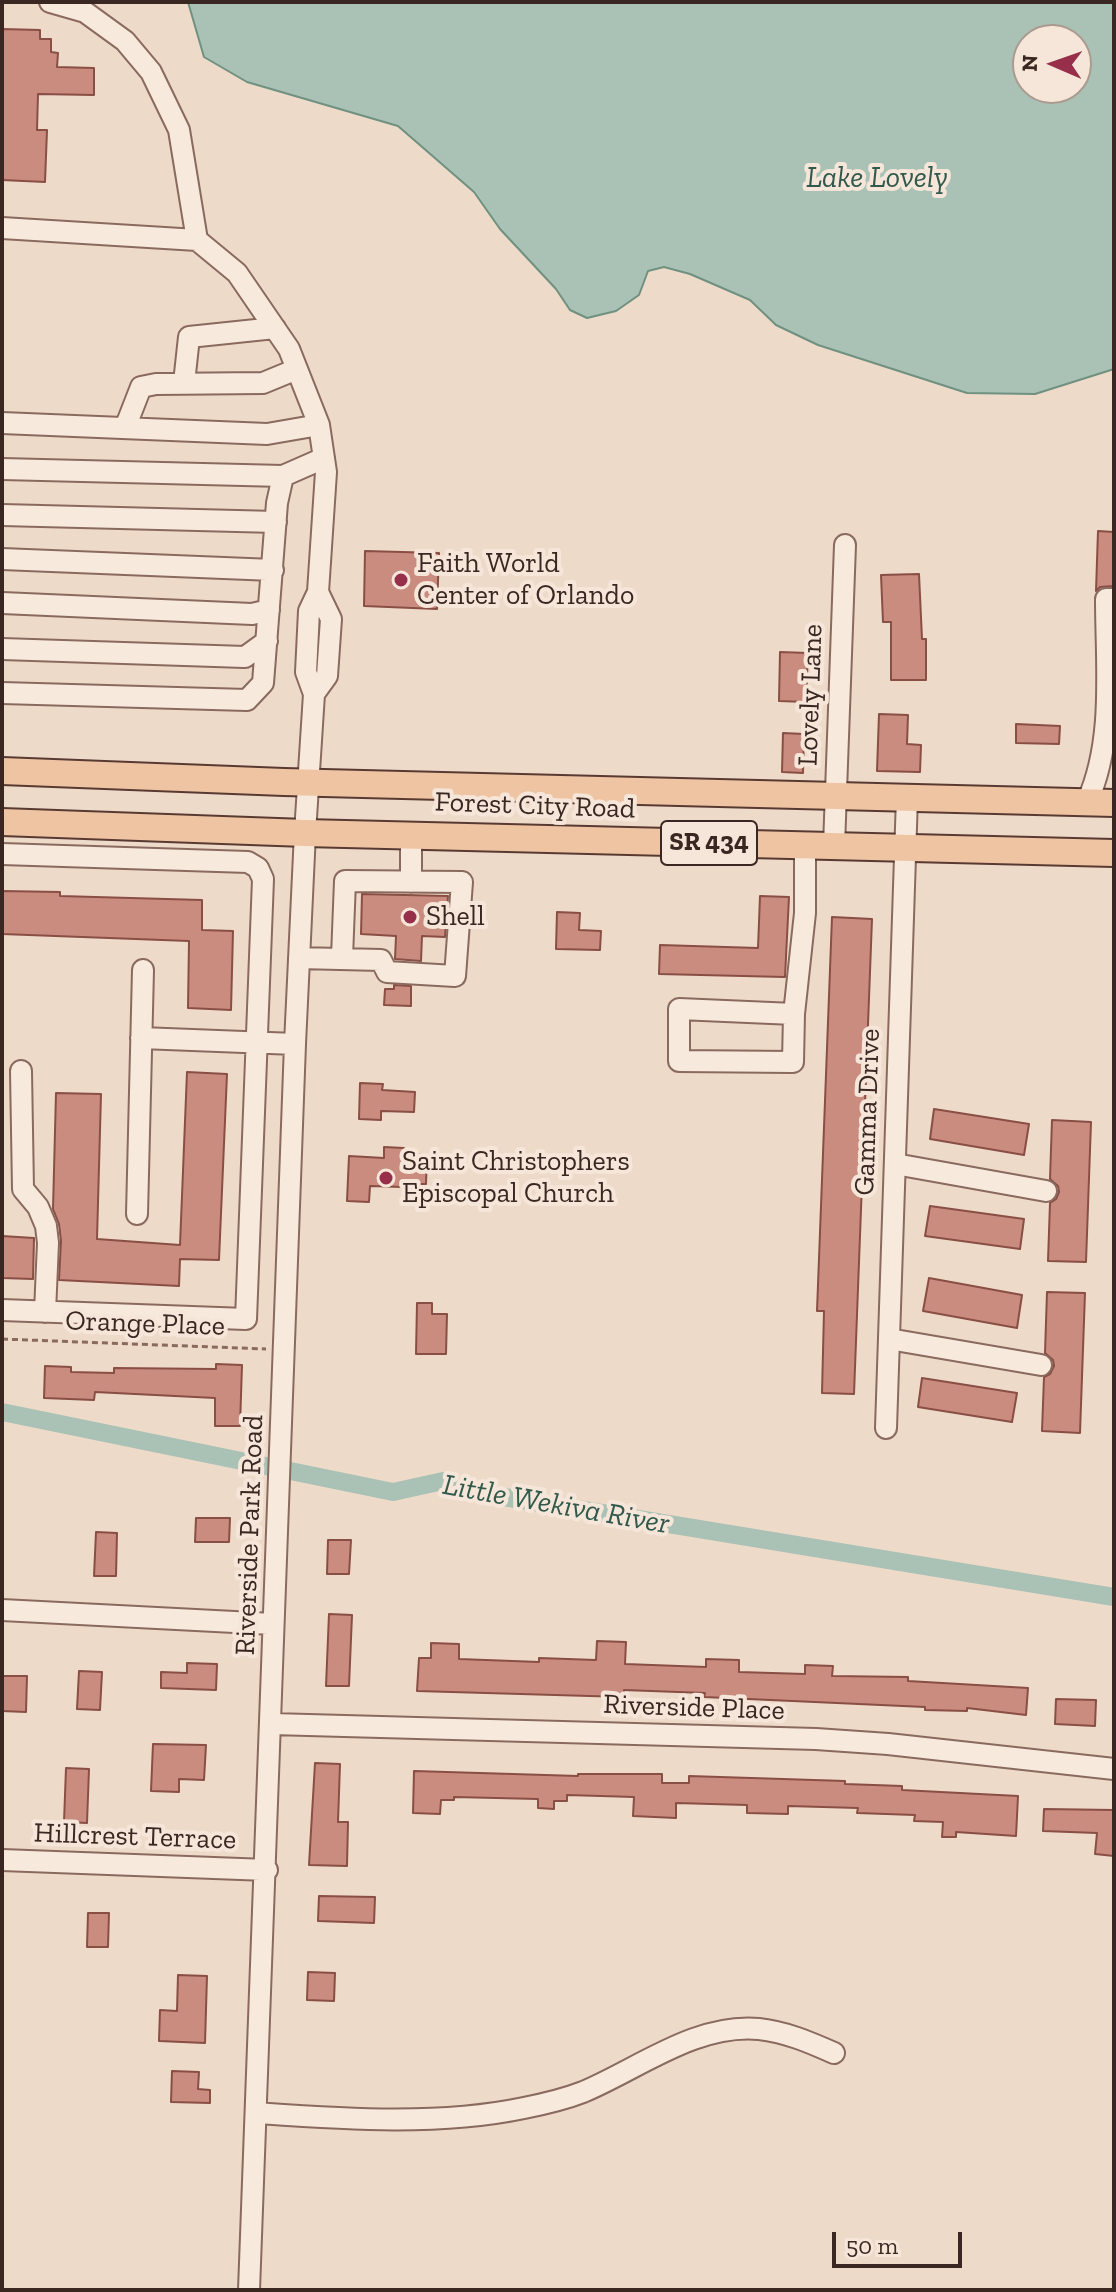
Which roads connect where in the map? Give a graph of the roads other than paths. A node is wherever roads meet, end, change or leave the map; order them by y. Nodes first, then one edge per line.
1 (50, 2) edge
2 (2, 228) edge
3 (197, 240) junction
4 (275, 328) junction
5 (297, 369) junction
6 (184, 383) junction
7 (2, 423) edge
8 (319, 425) junction
9 (125, 428) junction
10 (324, 458) junction
11 (2, 469) edge
12 (283, 476) junction
13 (2, 515) edge
14 (276, 522) junction
15 (845, 545) dead end
16 (2, 559) edge
17 (273, 570) junction
18 (1114, 599) edge
19 (2, 603) edge
20 (269, 610) junction
21 (267, 641) junction
22 (2, 649) edge
23 (2, 693) edge
24 (1108, 762) edge
25 (2, 771) edge
26 (308, 782) junction
27 (835, 796) junction
28 (907, 797) junction
29 (1087, 802) junction
30 (1114, 803) edge
31 (2, 822) edge
32 (305, 833) junction
33 (411, 835) junction
34 (805, 846) junction
35 (834, 846) junction
36 (906, 848) junction
37 (1114, 853) edge
38 (2, 854) edge
39 (411, 882) junction
40 (342, 957) junction
41 (299, 958) junction
42 (143, 970) dead end
43 (794, 1014) junction
44 (141, 1038) junction
45 (257, 1042) junction
46 (295, 1044) junction
47 (21, 1071) dead end
48 (895, 1164) junction
49 (1046, 1191) dead end
50 (137, 1214) dead end
51 (2, 1310) edge
52 (45, 1312) junction
53 (889, 1339) junction
54 (1041, 1365) dead end
55 (886, 1428) dead end
56 (2, 1610) edge
57 (273, 1624) junction
58 (272, 1724) junction
59 (1114, 1769) edge
60 (2, 1860) edge
61 (267, 1870) junction
62 (834, 2053) dead end
63 (257, 2113) junction
64 (249, 2290) edge

1 - 3 street
2 - 3 street
3 - 4 street, Riverside Park Road
4 - 5 street, Riverside Park Road
4 - 6 street
5 - 6 street
5 - 8 street, Riverside Park Road
6 - 9 street
7 - 9 street
8 - 9 street
8 - 10 street, Riverside Park Road
10 - 12 street
10 - 26 street, Riverside Park Road
11 - 12 street
12 - 14 street
13 - 14 street
14 - 17 street
15 - 27 street, Lovely Lane
16 - 17 street
17 - 20 street
18 - 24 street
19 - 20 street
20 - 21 street
21 - 22 street
21 - 23 street
24 - 29 street
25 - 26 main road, Forest City Road / SR 434
26 - 27 main road, Forest City Road / SR 434
26 - 32 street, Riverside Park Road
27 - 28 main road, Forest City Road / SR 434
27 - 35 street, Lovely Lane
28 - 29 main road, Forest City Road / SR 434
28 - 36 street, Gamma Drive
29 - 30 main road, Forest City Road / SR 434
31 - 32 main road, Forest City Road / SR 434
32 - 33 main road, Forest City Road / SR 434
32 - 41 street, Riverside Park Road
33 - 34 main road, Forest City Road / SR 434
33 - 39 street
34 - 35 main road, Forest City Road / SR 434
34 - 43 street
35 - 36 main road, Forest City Road / SR 434
36 - 37 main road, Forest City Road / SR 434
36 - 48 street, Gamma Drive
38 - 45 street
39 - 40 street
39 - 40 street
40 - 41 street
41 - 46 street, Riverside Park Road
42 - 44 street
43 - 43 street
44 - 45 street
44 - 50 street
45 - 46 street
45 - 52 street
46 - 57 street, Riverside Park Road
47 - 52 street
48 - 49 street
48 - 53 street, Gamma Drive
51 - 52 street
53 - 54 street
53 - 55 street, Gamma Drive
56 - 57 street
57 - 58 street, Riverside Park Road
58 - 59 street, Riverside Place
58 - 61 street, Riverside Park Road
60 - 61 street, Hillcrest Terrace
61 - 63 street, Riverside Park Road
62 - 63 street
63 - 64 street, Riverside Park Road

